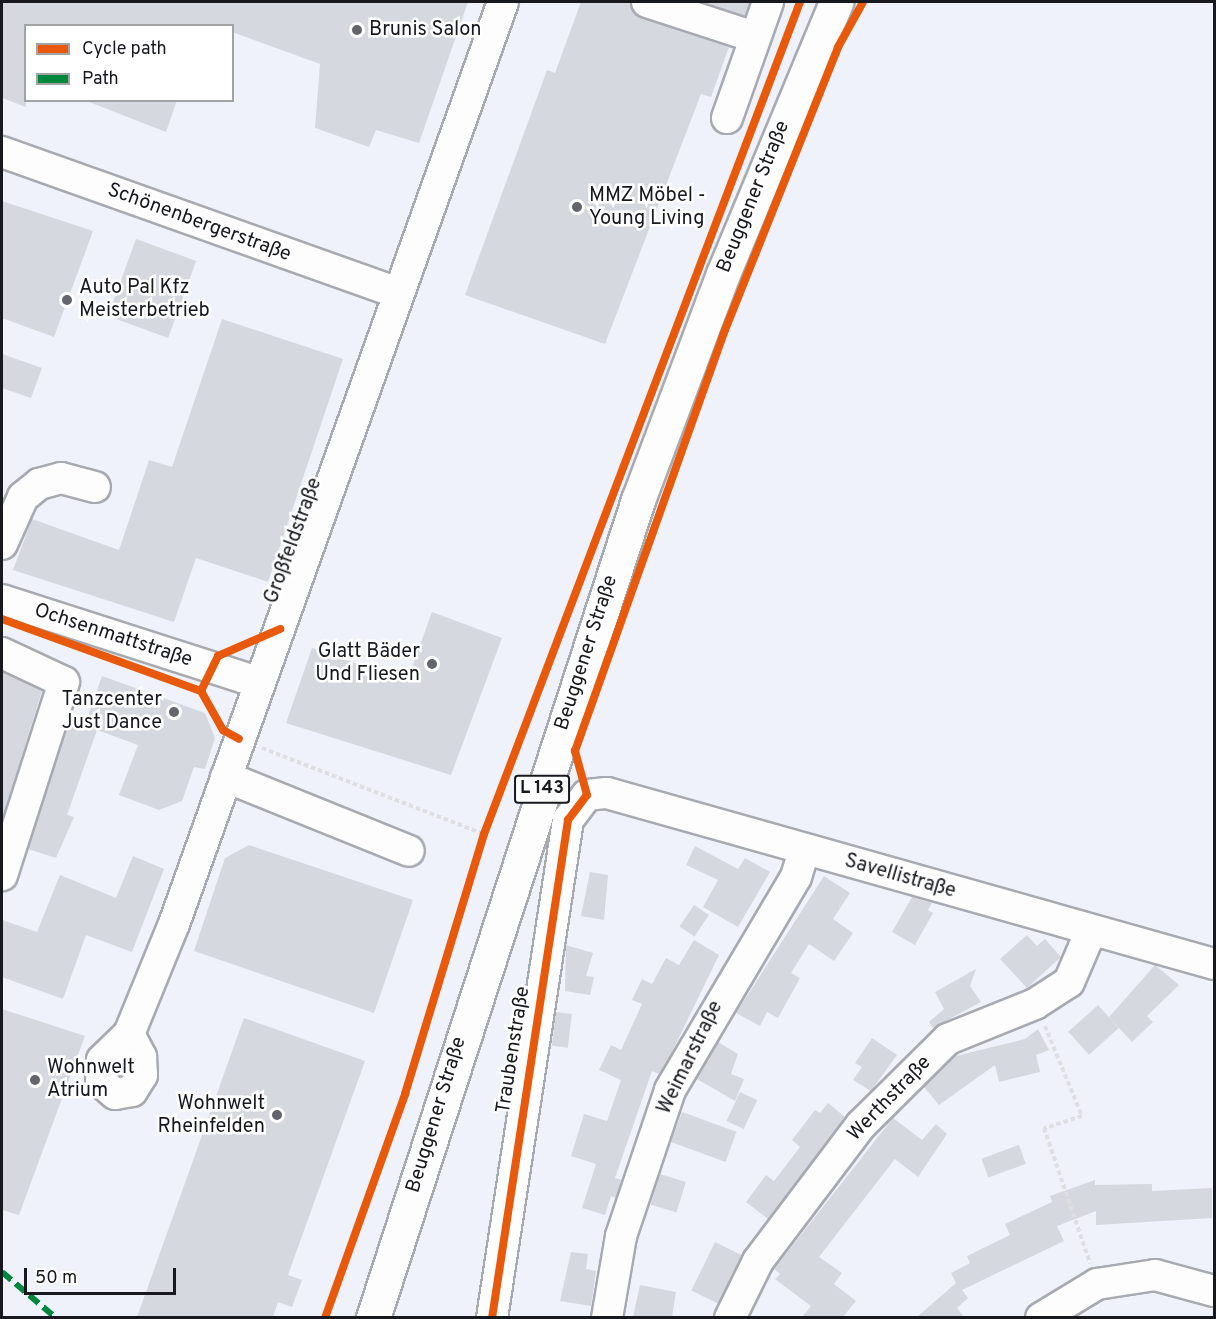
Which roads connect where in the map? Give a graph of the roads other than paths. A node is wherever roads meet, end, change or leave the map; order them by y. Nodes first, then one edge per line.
1 (503, 2) edge
2 (647, 2) edge
3 (768, 2) edge
4 (836, 2) edge
5 (754, 37) junction
6 (727, 118) dead end
7 (2, 152) edge
8 (398, 293) junction
9 (95, 487) dead end
10 (2, 544) edge
11 (2, 600) edge
12 (2, 653) edge
13 (260, 683) junction
14 (225, 777) junction
15 (586, 795) joint
16 (804, 850) junction
17 (409, 851) dead end
18 (2, 875) edge
19 (1090, 933) junction
20 (1215, 964) edge
21 (129, 1034) dead end
22 (1215, 1292) edge
23 (374, 1317) edge
24 (492, 1317) edge
25 (607, 1317) edge
26 (730, 1317) edge
27 (1041, 1317) edge

1 - 8 street, Großfeldstraße
2 - 5 street
3 - 5 street
4 - 23 main road, Beuggener Straße / L 143
5 - 6 street
7 - 8 street, Schönenbergerstraße
8 - 13 street, Großfeldstraße
9 - 10 street
11 - 13 street, Ochsenmattstraße
12 - 18 street
13 - 14 street, Großfeldstraße
14 - 17 street
14 - 21 street, Großfeldstraße
15 - 16 street, Savellistraße
15 - 24 street, Traubenstraße
16 - 19 street, Savellistraße
16 - 25 street, Weimarstraße
19 - 20 street, Savellistraße
19 - 26 street, Werthstraße
22 - 27 street

